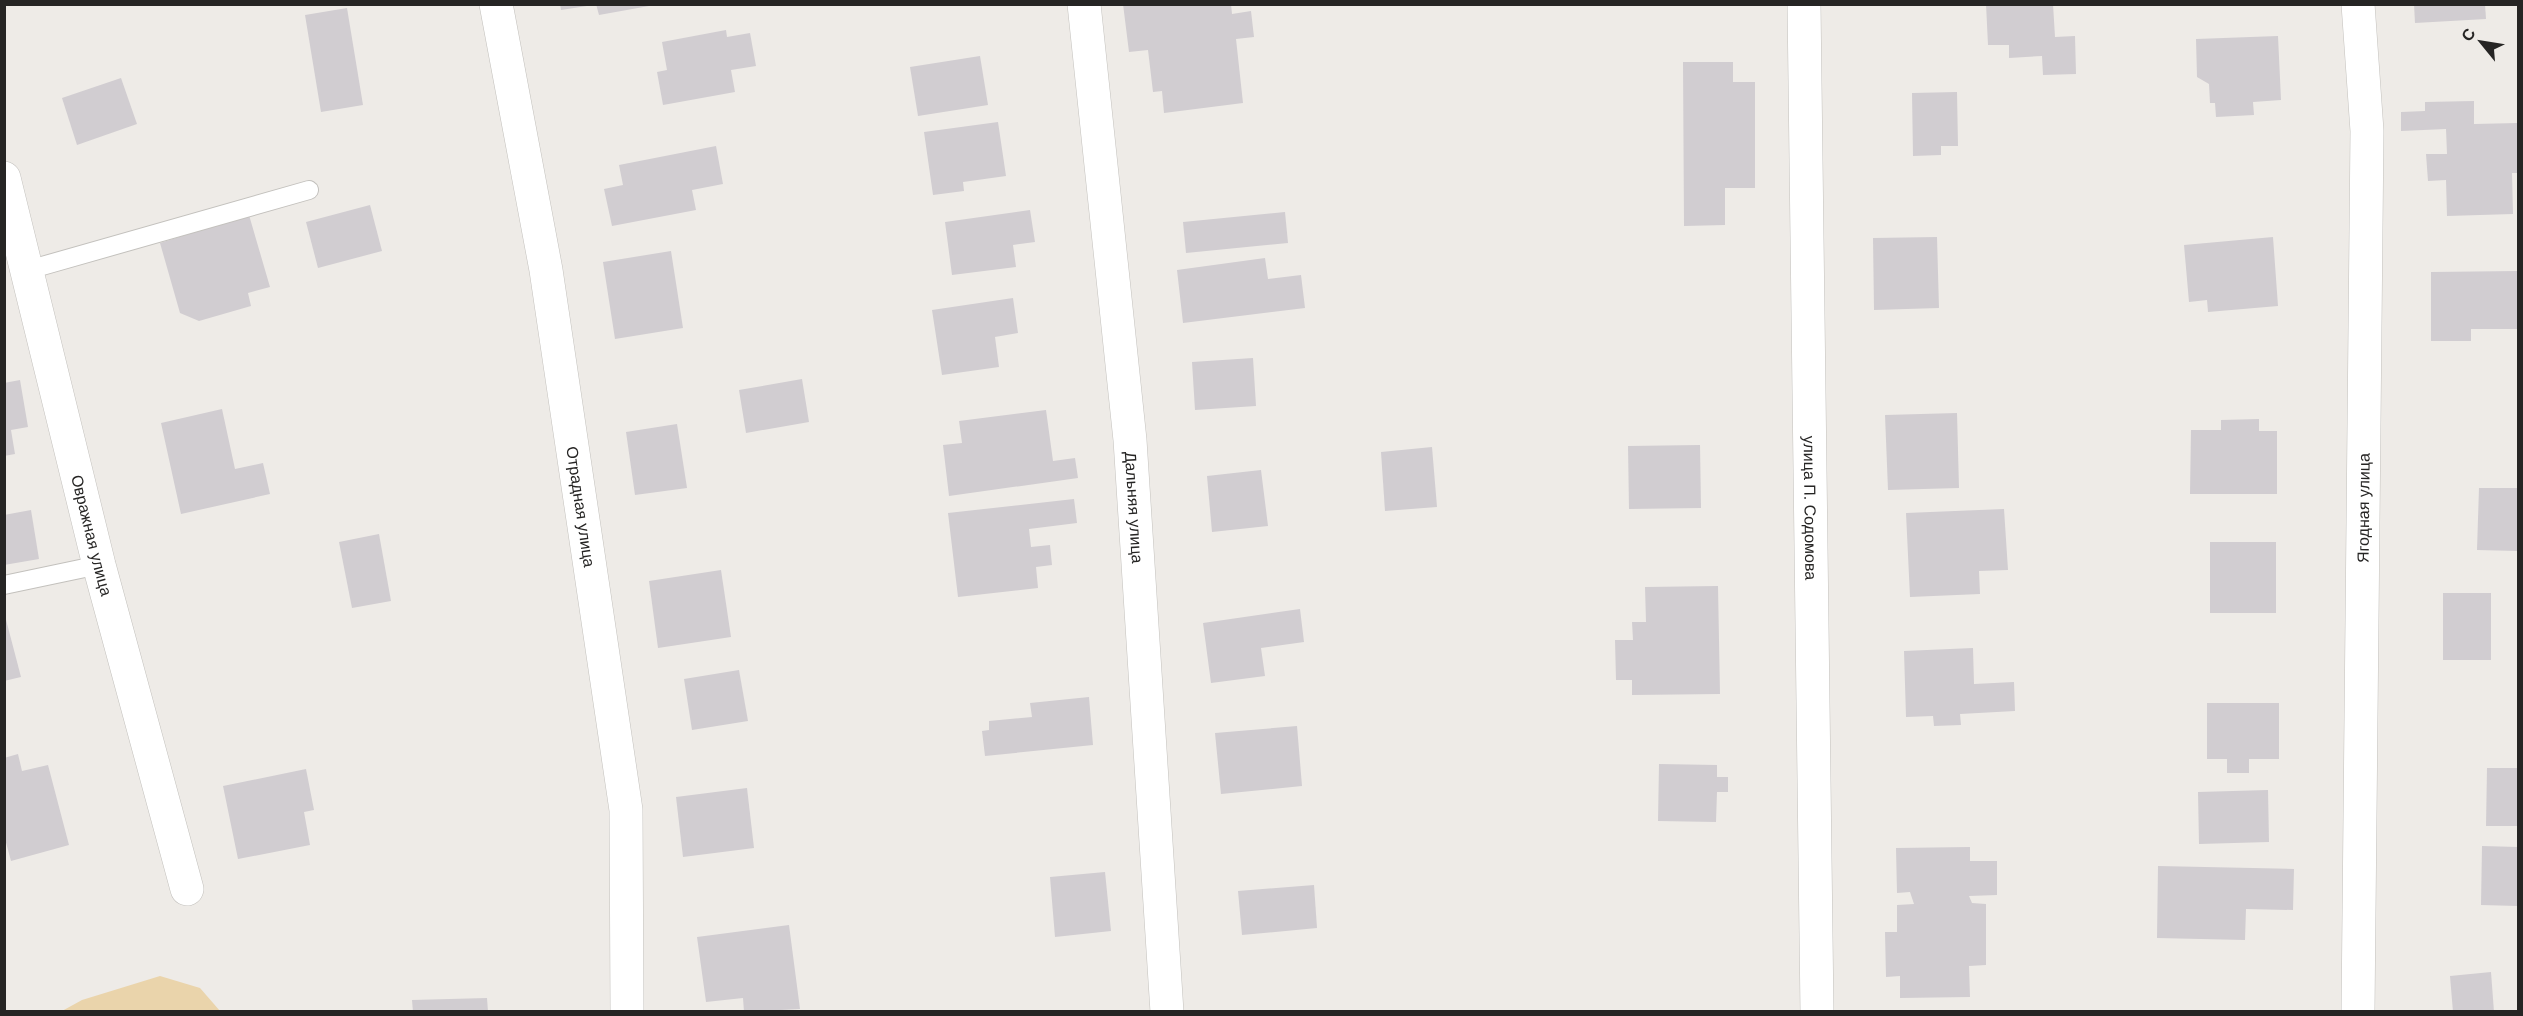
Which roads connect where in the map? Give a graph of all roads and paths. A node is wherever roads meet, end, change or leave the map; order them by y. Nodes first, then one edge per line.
1 (496, 4) edge
2 (1084, 4) edge
3 (1804, 4) edge
4 (2358, 4) edge
5 (4, 178) edge
6 (309, 190) dead end
7 (28, 270) junction
8 (99, 564) junction
9 (4, 585) edge
10 (187, 889) dead end
11 (627, 1011) edge
12 (1167, 1011) edge
13 (1817, 1011) edge
14 (2358, 1011) edge

1 - 11 street, Отрадная улица
2 - 12 street, Дальняя улица
3 - 13 street, улица П. Содомова
4 - 14 street, Ягодная улица
5 - 7 street, Овражная улица
6 - 7 lane
7 - 8 street, Овражная улица
8 - 9 lane
8 - 10 street, Овражная улица

